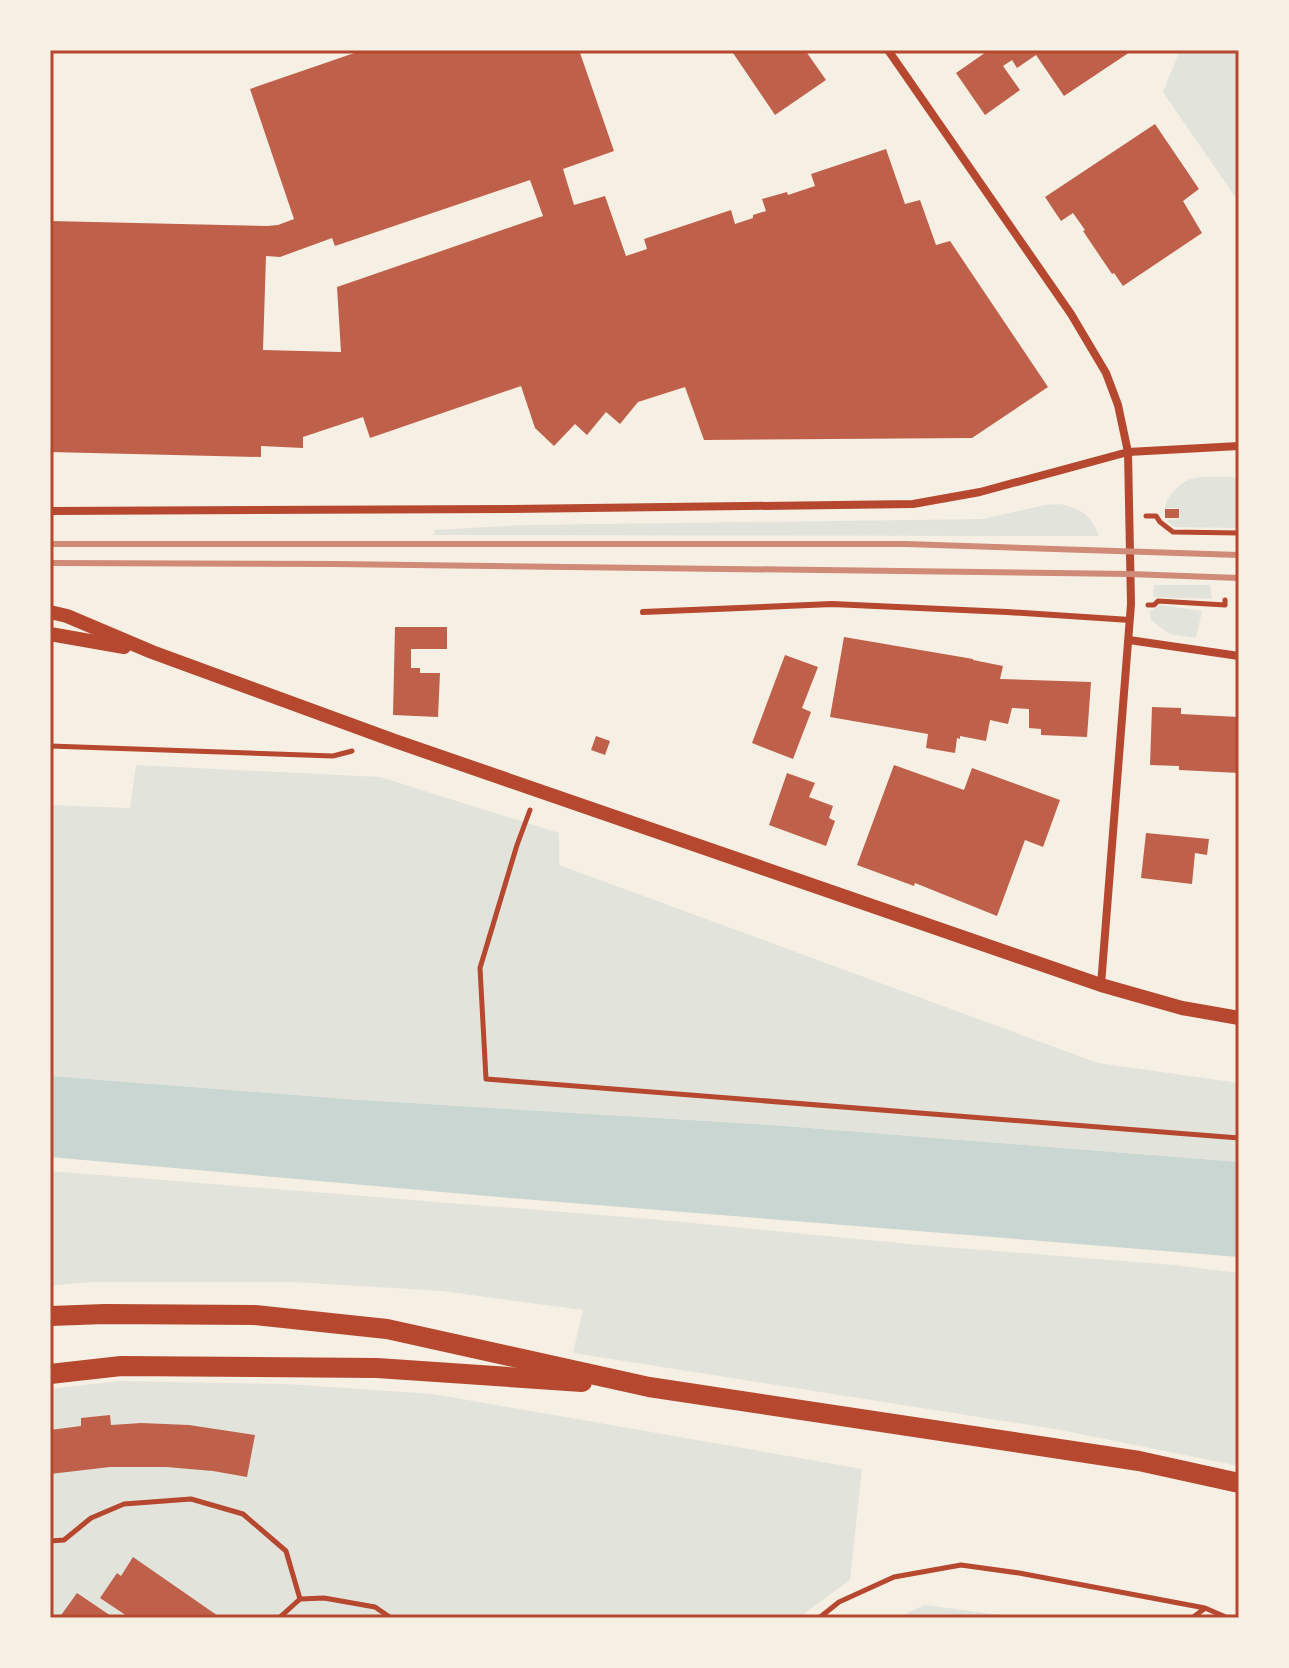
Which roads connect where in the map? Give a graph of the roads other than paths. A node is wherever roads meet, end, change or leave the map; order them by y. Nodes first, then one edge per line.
1 (888, 50) edge
2 (1239, 446) edge
3 (1128, 452) junction
4 (50, 511) edge
5 (50, 612) edge
6 (643, 612) dead end
7 (1130, 620) junction
8 (50, 634) edge
9 (1129, 640) junction
10 (152, 652) junction
11 (1239, 656) edge
12 (1101, 985) junction
13 (1239, 1018) edge
14 (50, 1316) edge
15 (50, 1374) edge
16 (649, 1387) junction
17 (1239, 1483) edge

1 - 3 street
2 - 3 street
3 - 4 street
3 - 7 street
5 - 10 street
6 - 7 lane
7 - 9 street
8 - 10 street
9 - 11 street
9 - 12 street
10 - 12 street
12 - 13 street
14 - 16 main road
15 - 16 main road
16 - 17 main road

